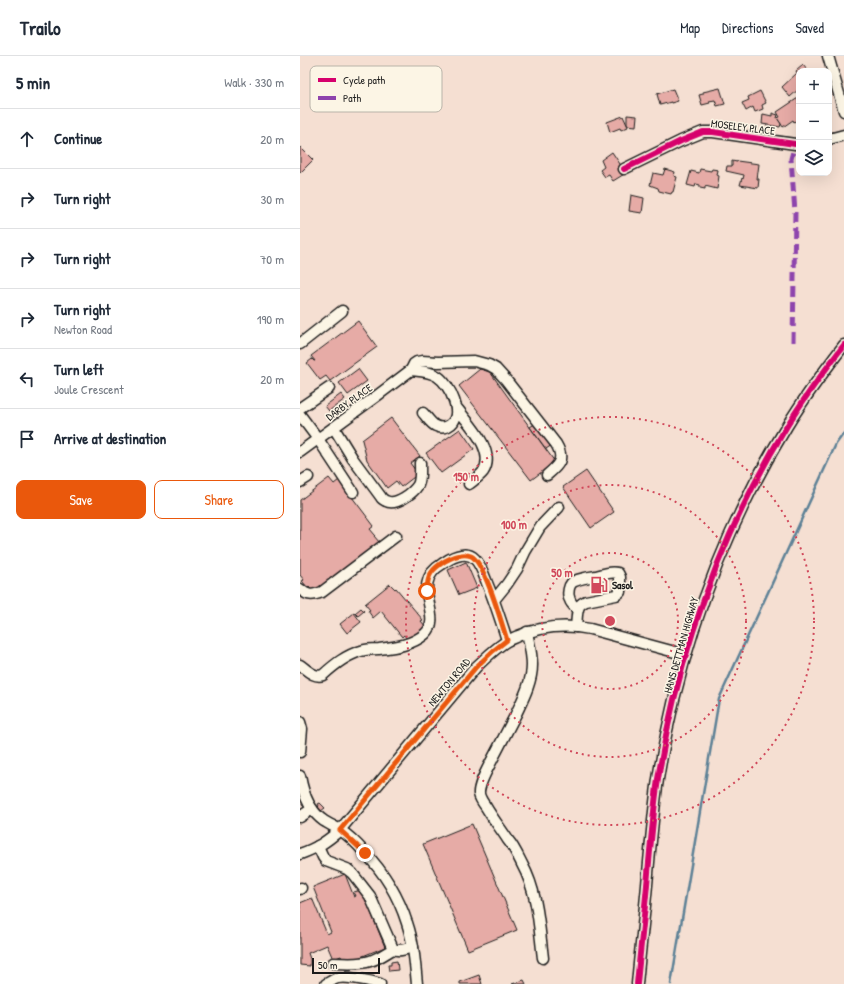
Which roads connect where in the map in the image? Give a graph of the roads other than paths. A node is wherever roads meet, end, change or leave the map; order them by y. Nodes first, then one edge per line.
1 (828, 56) edge
2 (844, 112) edge
3 (844, 135) edge
4 (832, 137) edge
5 (796, 144) edge
6 (624, 168) dead end
7 (342, 311) dead end
8 (300, 344) edge
9 (844, 345) edge
10 (410, 370) junction
11 (329, 388) dead end
12 (456, 407) junction
13 (300, 408) edge
14 (423, 413) dead end
15 (300, 415) edge
16 (334, 428) junction
17 (318, 438) junction
18 (300, 452) edge
19 (420, 463) dead end
20 (547, 475) dead end
21 (469, 484) dead end
22 (353, 492) dead end
23 (559, 507) dead end
24 (396, 536) dead end
25 (300, 589) edge
26 (494, 600) junction
27 (578, 610) junction
28 (576, 626) junction
29 (527, 632) junction
30 (507, 640) junction
31 (686, 655) junction
32 (300, 665) edge
33 (300, 722) edge
34 (300, 752) edge
35 (300, 776) edge
36 (312, 809) junction
37 (300, 817) edge
38 (340, 830) junction
39 (318, 846) junction
40 (300, 854) edge
41 (413, 947) junction
42 (393, 949) junction
43 (543, 958) dead end
44 (334, 963) dead end
45 (326, 984) edge
46 (380, 984) edge
47 (417, 984) edge
48 (637, 984) edge

1 - 2 street
3 - 4 street
5 - 6 street, MOSELEY PLACE
7 - 8 street
9 - 31 street, HANS DETTMAN HIGHWAY
10 - 12 street
10 - 16 street, DARBY PLACE
10 - 20 street, DARBY PLACE
11 - 13 street
12 - 14 street
12 - 21 street
15 - 17 street
16 - 17 street, DARBY PLACE
16 - 19 street
17 - 18 street, DARBY PLACE
17 - 22 street
23 - 26 street
24 - 25 street
26 - 30 street
26 - 32 street
27 - 27 street
27 - 28 street
28 - 29 street, NEWTON ROAD
28 - 31 street, NEWTON ROAD
29 - 30 street, NEWTON ROAD
29 - 43 street
30 - 38 street, NEWTON ROAD
31 - 48 street, HANS DETTMAN HIGHWAY
33 - 34 street
35 - 36 street
36 - 37 street
36 - 38 street
38 - 39 street, NEWTON ROAD
38 - 41 street
39 - 40 street, NEWTON ROAD
39 - 42 street
41 - 42 street
41 - 47 street
42 - 44 street
45 - 46 street

